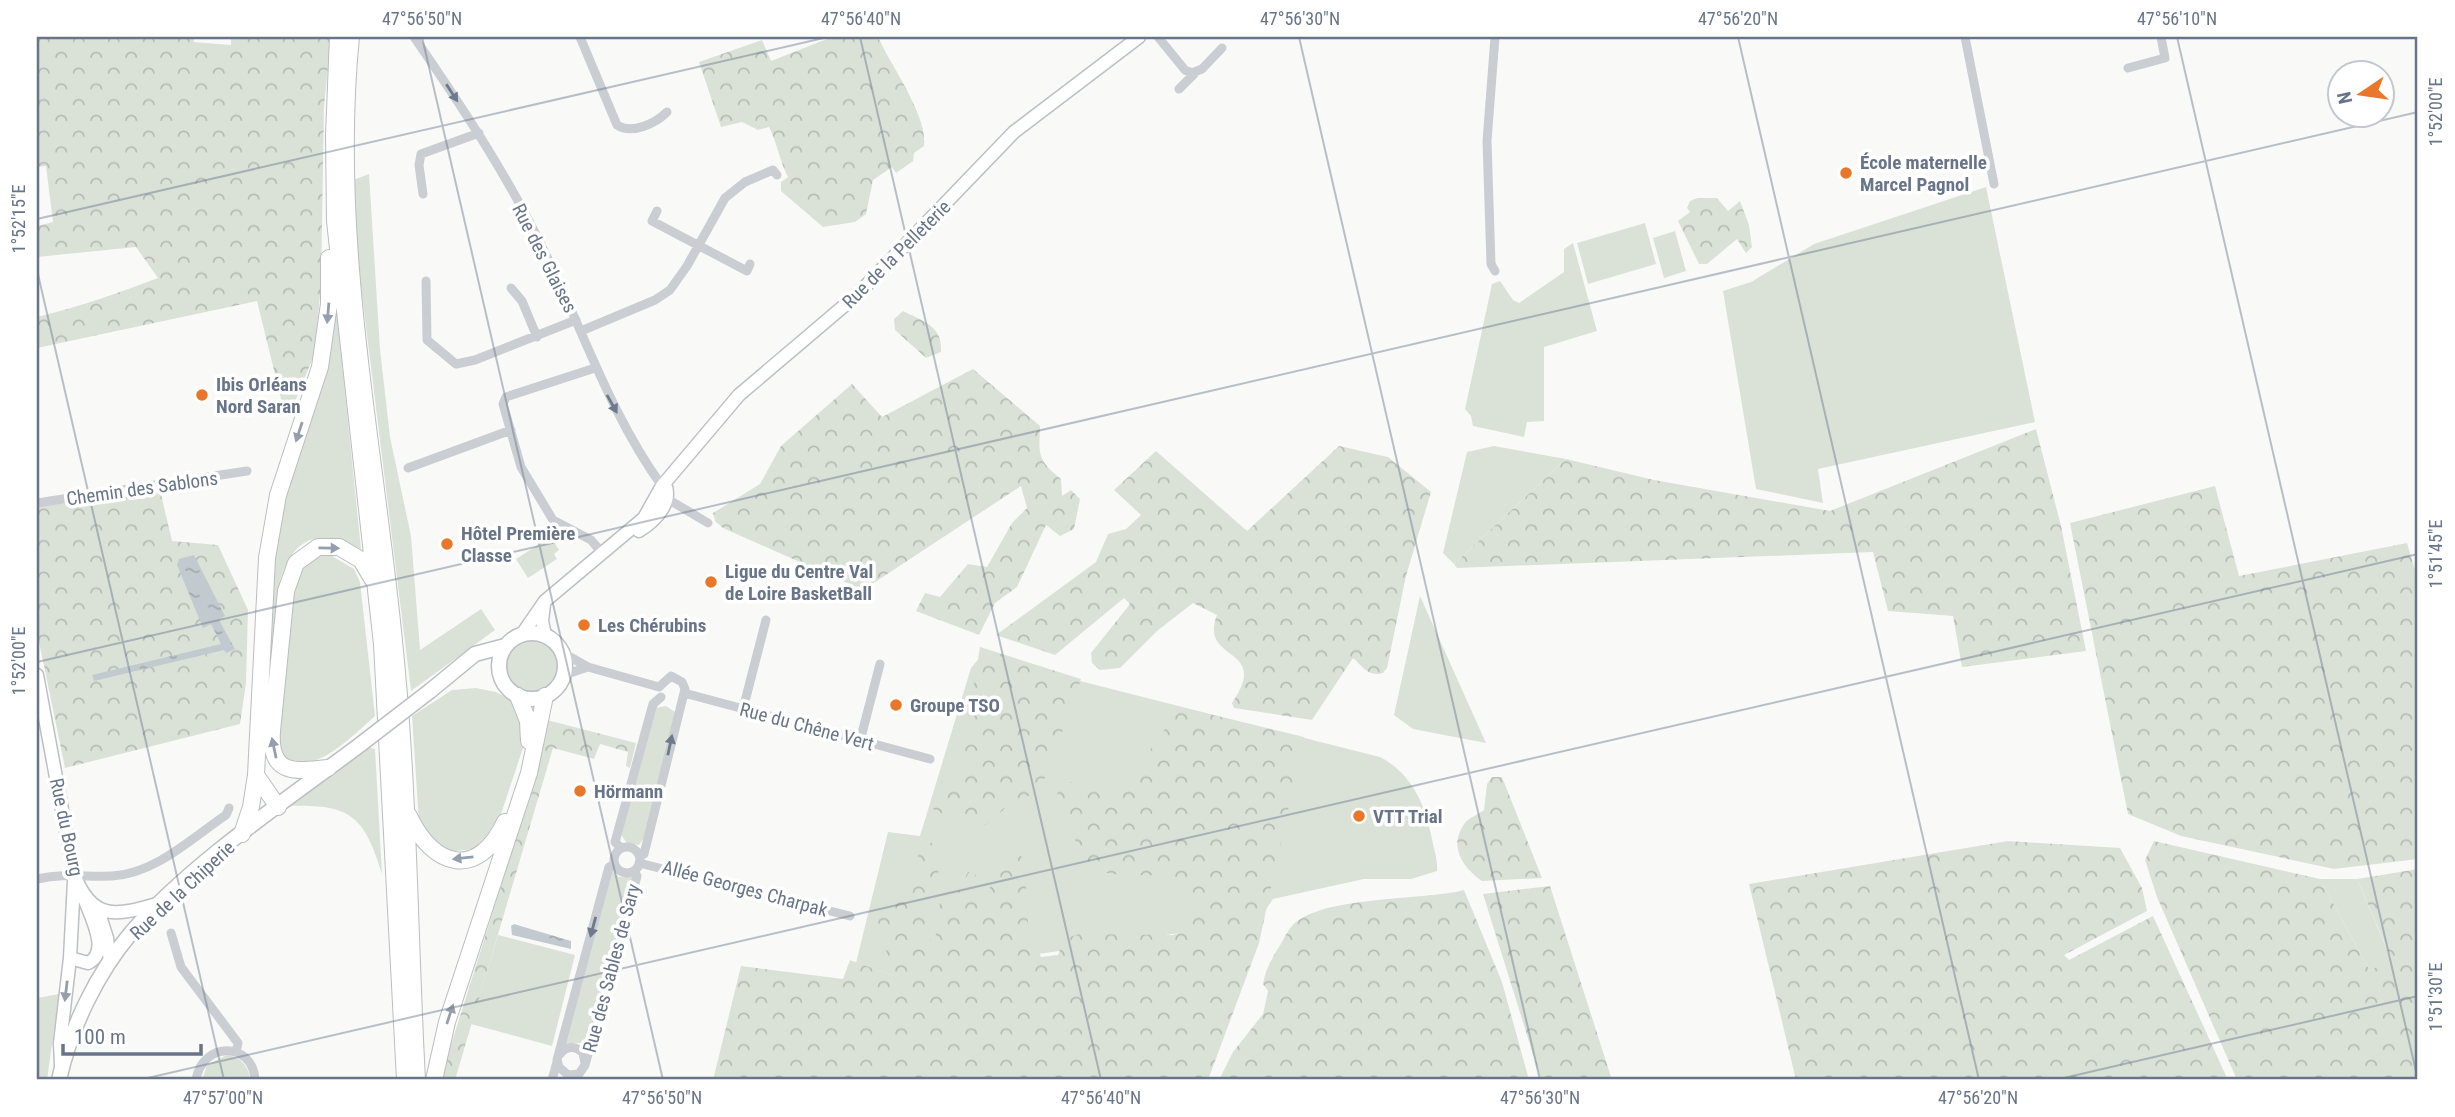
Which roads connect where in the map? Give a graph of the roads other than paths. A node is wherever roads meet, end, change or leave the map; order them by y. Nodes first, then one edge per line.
1 (338, 37) edge
2 (351, 37) edge
3 (414, 37) edge
4 (580, 37) edge
5 (1139, 37) edge
6 (1158, 37) edge
7 (1495, 37) edge
8 (1965, 37) edge
9 (2161, 37) edge
10 (1222, 48) dead end
11 (2128, 68) dead end
12 (1195, 73) junction
13 (1178, 89) dead end
14 (667, 112) dead end
15 (479, 133) junction
16 (777, 175) dead end
17 (1994, 184) dead end
18 (423, 194) dead end
19 (657, 211) dead end
20 (335, 221) junction
21 (697, 246) junction
22 (750, 264) dead end
23 (1495, 271) dead end
24 (426, 281) dead end
25 (511, 288) dead end
26 (576, 320) junction
27 (581, 331) junction
28 (537, 337) junction
29 (595, 368) junction
30 (511, 430) junction
31 (408, 468) dead end
32 (247, 471) dead end
33 (664, 489) junction
34 (37, 503) edge
35 (708, 523) dead end
36 (603, 554) junction
37 (375, 582) junction
38 (545, 601) junction
39 (766, 620) dead end
40 (523, 633) junction
41 (545, 635) junction
42 (505, 646) junction
43 (563, 653) junction
44 (467, 660) junction
45 (880, 664) dead end
46 (588, 667) junction
47 (498, 668) junction
48 (37, 675) edge
49 (564, 675) junction
50 (660, 692) junction
51 (518, 696) junction
52 (545, 696) junction
53 (682, 696) junction
54 (743, 709) junction
55 (860, 741) junction
56 (930, 759) dead end
57 (328, 768) junction
58 (256, 775) junction
59 (278, 807) junction
60 (229, 808) dead end
61 (405, 808) junction
62 (242, 834) junction
63 (621, 848) junction
64 (637, 862) junction
65 (614, 864) junction
66 (75, 874) junction
67 (37, 879) edge
68 (81, 891) junction
69 (160, 903) junction
70 (97, 910) junction
71 (850, 916) dead end
72 (171, 933) dead end
73 (73, 960) junction
74 (110, 962) junction
75 (103, 976) junction
76 (237, 1047) junction
77 (558, 1058) junction
78 (583, 1072) edge
79 (60, 1076) edge
80 (196, 1080) edge
81 (255, 1080) edge
82 (405, 1080) edge
83 (417, 1080) edge
84 (433, 1080) edge
85 (552, 1080) edge

1 - 20 highway
2 - 61 highway
3 -> 15 street, Rue des Glaises
4 - 14 street
5 - 33 main road, Rue de la Pelleterie
6 - 12 street
7 - 23 street
8 - 17 street
9 - 11 street
10 - 12 street
12 - 13 street
15 - 18 street
15 - 26 street, Rue des Glaises
16 - 21 street
19 - 21 street
20 - 37 highway
20 -> 58 highway
21 - 22 street
21 - 27 street
24 - 28 street
25 - 28 street
26 - 27 street, Rue des Glaises
26 - 28 street
27 - 29 street, Rue des Glaises
29 - 30 street
29 -> 33 street, Rue des Glaises
30 - 31 street
30 - 36 street
32 - 34 street, Chemin des Sablons
33 - 35 street
33 - 36 main road, Rue de la Pelleterie
36 - 38 main road, Rue de la Pelleterie
57 -> 37 highway
37 - 82 highway
38 - 40 main road, Rue de la Pelleterie
38 - 41 main road
39 - 54 street
40 - 41 main road
40 - 42 main road
41 - 43 main road
42 - 44 main road
42 - 47 main road
43 - 46 street
43 - 49 main road
44 - 47 main road
44 - 57 main road, Rue de la Chiperie, bridge
45 - 55 street
46 - 49 street
46 - 50 street
47 - 51 main road
48 - 66 main road, Rue du Bourg
49 - 52 main road
50 - 53 street
50 - 53 street
50 - 63 street
51 - 52 main road
51 -> 61 highway
84 -> 52 highway
53 - 54 street, Rue du Chêne Vert
64 -> 53 street, Rue des Sables de Sary
54 - 55 street, Rue du Chêne Vert
55 - 56 street, Rue du Chêne Vert
57 - 59 main road, Rue de la Chiperie
58 - 59 highway
58 - 62 highway
59 - 62 main road, Rue de la Chiperie
60 - 66 street
61 - 83 highway
62 - 69 main road, Rue de la Chiperie
63 - 64 street
63 - 65 street
64 - 65 street
64 - 71 street, Allée Georges Charpak
64 - 78 street, Rue des Sables de Sary
65 -> 77 street, Rue des Sables de Sary
66 - 67 street
66 - 68 main road, Rue du Bourg
66 - 73 main road
68 - 70 main road, Rue du Bourg
68 - 73 main road
69 - 70 main road
69 - 74 main road, Rue de la Chiperie
70 - 74 main road
72 - 76 street
73 - 75 main road
73 -> 79 main road
74 - 75 main road, Rue de la Chiperie
75 - 79 main road, Rue de la Chiperie
76 - 80 street
76 - 81 street
77 - 78 street
77 - 78 street
77 - 85 street, Rue des Sables de Sary

